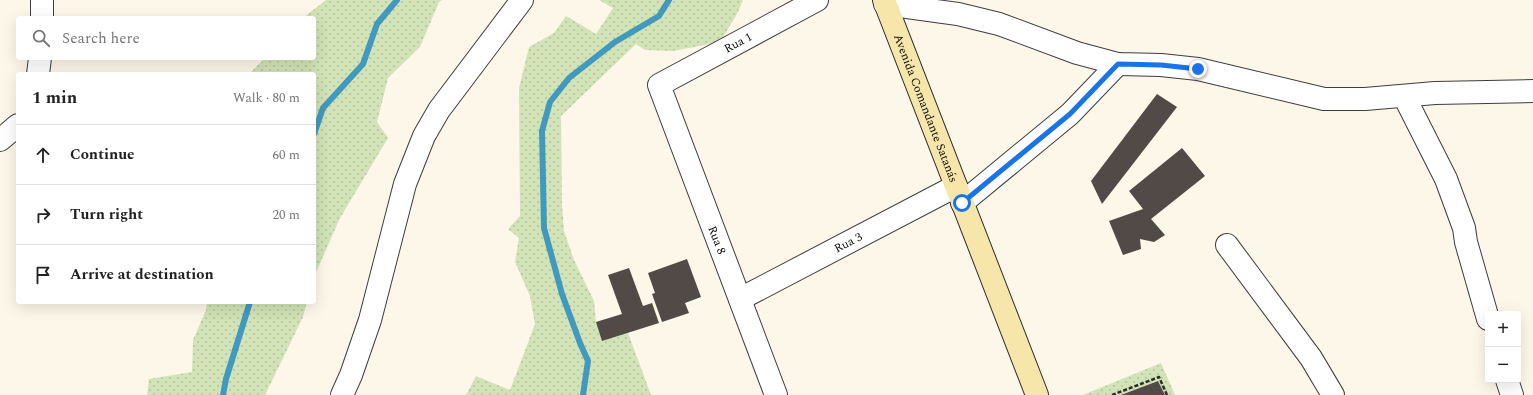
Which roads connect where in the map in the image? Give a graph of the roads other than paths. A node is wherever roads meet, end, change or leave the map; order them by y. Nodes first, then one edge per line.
1 (42, 0) edge
2 (522, 0) edge
3 (817, 0) edge
4 (884, 2) edge
5 (42, 16) edge
6 (40, 60) edge
7 (1118, 64) junction
8 (38, 72) edge
9 (659, 85) joint
10 (1533, 91) edge
11 (1404, 96) junction
12 (16, 126) edge
13 (0, 140) edge
14 (959, 195) junction
15 (1227, 245) dead end
16 (740, 299) junction
17 (1486, 311) edge
18 (1508, 383) edge
19 (342, 395) edge
20 (776, 395) edge
21 (1037, 395) edge
22 (1333, 395) edge
23 (1512, 395) edge

1 - 5 street
2 - 19 street
3 - 9 street, Rua 1
4 - 7 street
4 - 14 street, Avenida Comandante Satanás
6 - 8 street
7 - 11 street
7 - 14 street, Rua 3
9 - 16 street, Rua 8
10 - 11 street
11 - 17 street
12 - 13 street
14 - 16 street, Rua 3
14 - 21 street, Avenida Comandante Satanás
15 - 22 street
16 - 20 street, Rua 8
18 - 23 street

